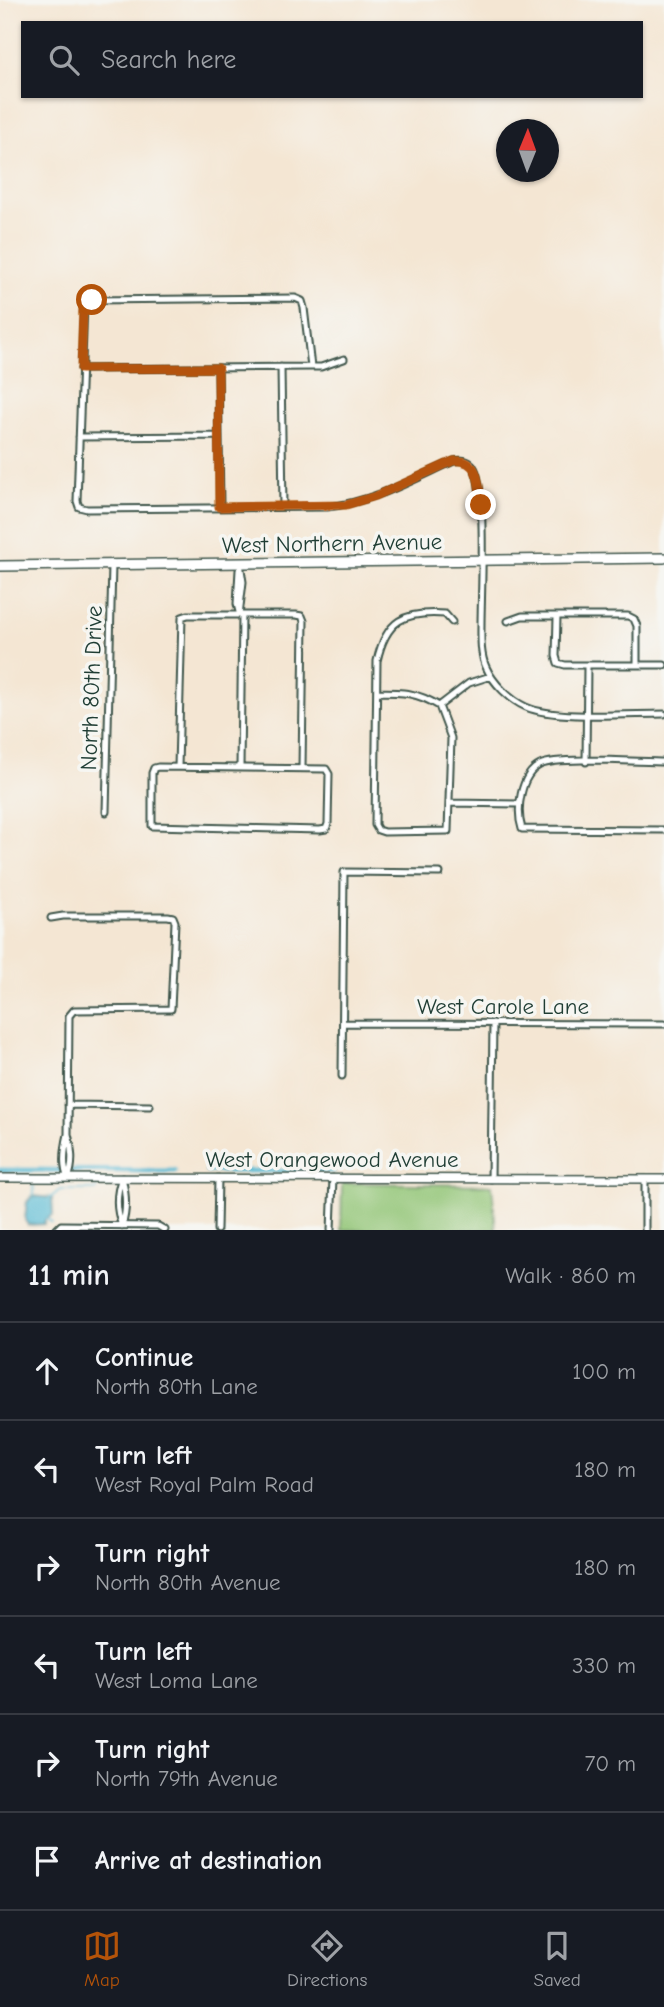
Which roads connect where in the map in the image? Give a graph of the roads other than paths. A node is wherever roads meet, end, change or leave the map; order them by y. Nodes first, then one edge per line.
1 (344, 359) dead end
2 (281, 367) junction
3 (310, 367) junction
4 (218, 368) junction
5 (81, 369) junction
6 (218, 436) junction
7 (79, 437) junction
8 (219, 507) junction
9 (283, 507) junction
10 (664, 558) edge
11 (481, 560) junction
12 (240, 563) junction
13 (112, 565) junction
14 (0, 566) edge
15 (241, 615) junction
16 (557, 617) junction
17 (452, 621) dead end
18 (508, 621) dead end
19 (637, 664) junction
20 (664, 665) edge
21 (587, 666) junction
22 (491, 676) junction
23 (377, 692) junction
24 (439, 706) junction
25 (586, 714) junction
26 (664, 714) edge
27 (586, 762) junction
28 (664, 762) edge
29 (178, 767) junction
30 (240, 767) junction
31 (302, 768) junction
32 (450, 803) junction
33 (519, 804) junction
34 (106, 812) dead end
35 (664, 830) edge
36 (440, 873) dead end
37 (51, 918) dead end
38 (343, 1023) junction
39 (493, 1023) junction
40 (664, 1024) edge
41 (342, 1076) dead end
42 (68, 1105) junction
43 (150, 1106) dead end
44 (68, 1172) junction
45 (0, 1178) edge
46 (122, 1178) junction
47 (218, 1178) junction
48 (333, 1178) junction
49 (491, 1179) junction
50 (645, 1179) junction
51 (664, 1179) edge
52 (122, 1226) junction
53 (56, 1229) edge
54 (164, 1229) edge
55 (217, 1230) edge
56 (331, 1230) edge
57 (645, 1230) edge

1 - 3 street
2 - 3 street
2 - 4 street
2 - 9 street
3 - 5 street
4 - 5 street
4 - 6 street
5 - 7 street
6 - 7 street
6 - 8 street
7 - 8 street
8 - 9 street
9 - 11 street
10 - 11 main road, West Northern Avenue
11 - 12 main road, West Northern Avenue
11 - 22 street
12 - 13 main road, West Northern Avenue
12 - 15 street
13 - 14 main road, West Northern Avenue
13 - 34 street, North 80th Drive
15 - 29 street
15 - 30 street
15 - 31 street
16 - 18 street
16 - 19 street
16 - 21 street
17 - 23 street
19 - 20 street
19 - 21 street
21 - 25 street
22 - 24 street
22 - 25 street
23 - 24 street
23 - 32 street
24 - 32 street
25 - 26 street
25 - 27 street
27 - 28 street
27 - 33 street
29 - 30 street
29 - 31 street
30 - 31 street
32 - 33 street
33 - 35 street
36 - 38 street
37 - 42 street
38 - 39 street, West Carole Lane
38 - 41 street
39 - 40 street, West Carole Lane
39 - 49 street
42 - 43 street
42 - 44 street
44 - 45 street, West Orangewood Avenue
44 - 46 street, West Orangewood Avenue
46 - 47 street, West Orangewood Avenue
46 - 52 street
47 - 48 street, West Orangewood Avenue
47 - 55 street
48 - 49 street, West Orangewood Avenue
48 - 56 street
49 - 50 street, West Orangewood Avenue
50 - 51 street, West Orangewood Avenue
50 - 57 street
52 - 53 street
52 - 54 street

